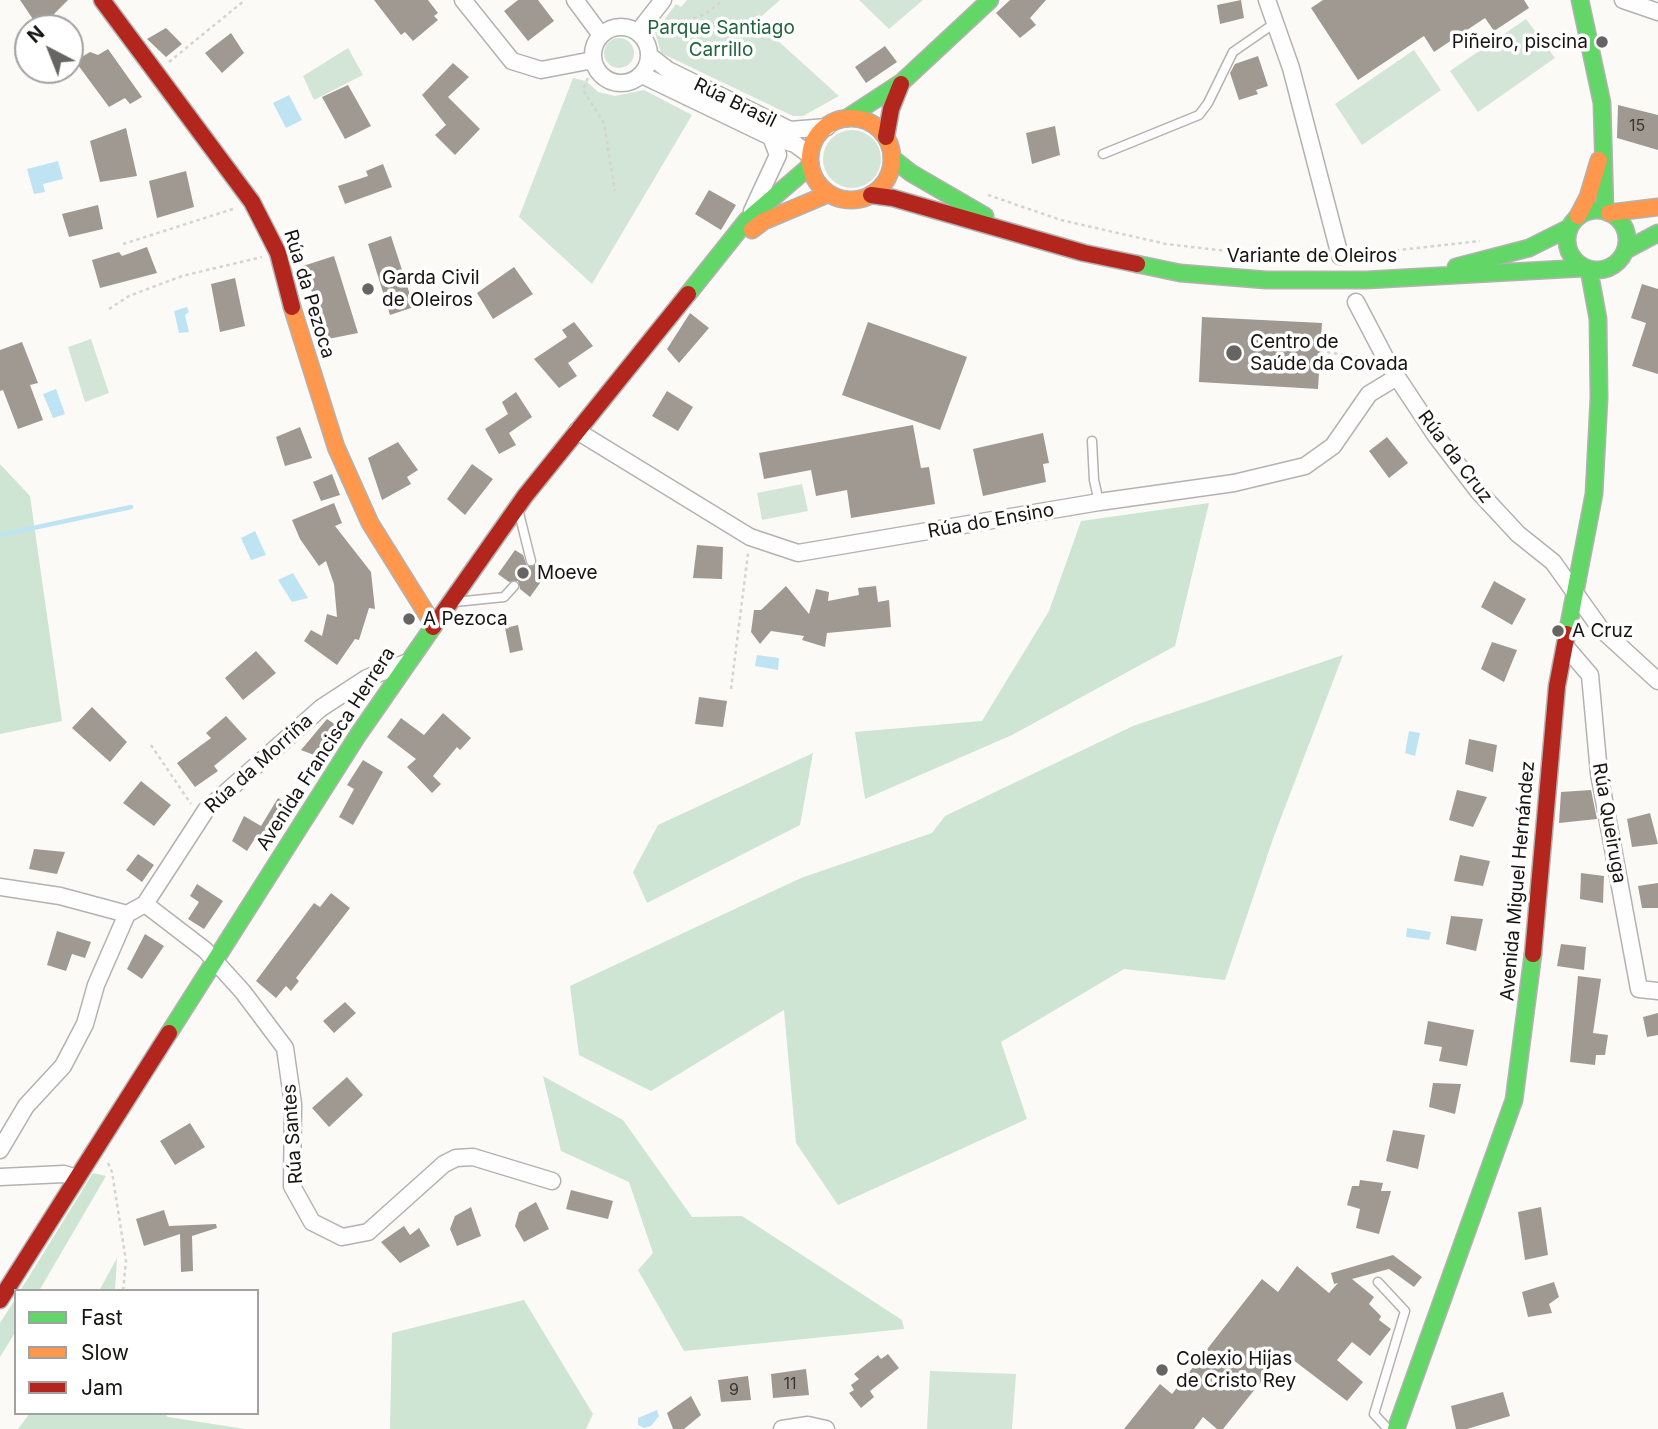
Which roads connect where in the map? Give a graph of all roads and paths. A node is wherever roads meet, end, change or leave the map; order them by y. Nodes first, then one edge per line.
1 (102, 0) edge
2 (245, 0) edge
3 (463, 0) edge
4 (575, 0) edge
5 (663, 0) edge
6 (723, 0) edge
7 (990, 0) edge
8 (1266, 0) edge
9 (1580, 0) edge
10 (1623, 0) edge
11 (1658, 12) edge
12 (660, 19) dead end
13 (1275, 23) junction
14 (638, 32) junction
15 (601, 35) junction
16 (650, 56) junction
17 (594, 63) junction
18 (156, 73) junction
19 (642, 75) junction
20 (902, 82) junction
21 (847, 118) junction
22 (827, 127) junction
23 (771, 137) junction
24 (886, 137) junction
25 (1604, 141) junction
26 (1103, 154) dead end
27 (892, 158) junction
28 (810, 161) junction
29 (615, 191) dead end
30 (828, 194) junction
31 (871, 195) junction
32 (253, 202) junction
33 (970, 207) junction
34 (1658, 207) edge
35 (1607, 212) junction
36 (747, 220) junction
37 (1574, 222) junction
38 (1008, 230) junction
39 (1658, 233) edge
40 (1486, 240) dead end
41 (123, 244) dead end
42 (724, 248) junction
43 (1626, 250) junction
44 (278, 253) junction
45 (1340, 256) junction
46 (1613, 266) junction
47 (1586, 269) junction
48 (1413, 277) junction
49 (1356, 302) dead end
50 (109, 309) dead end
51 (1598, 319) junction
52 (1320, 351) dead end
53 (1393, 371) junction
54 (576, 432) junction
55 (1092, 441) dead end
56 (1099, 502) junction
57 (517, 507) junction
58 (750, 537) junction
59 (531, 561) dead end
60 (514, 586) dead end
61 (1576, 593) junction
62 (448, 603) junction
63 (433, 624) junction
64 (1565, 646) junction
65 (408, 662) junction
66 (1658, 681) edge
67 (731, 689) dead end
68 (151, 745) dead end
69 (201, 818) junction
70 (0, 887) edge
71 (145, 904) junction
72 (127, 914) junction
73 (215, 961) junction
74 (1658, 991) edge
75 (97, 1145) junction
76 (0, 1150) edge
77 (0, 1177) edge
78 (77, 1178) junction
79 (552, 1181) dead end
80 (1378, 1282) dead end
81 (123, 1289) edge
82 (0, 1300) edge
83 (782, 1429) edge
84 (826, 1429) edge
85 (1388, 1429) edge
86 (1395, 1429) edge

1 - 18 street, Rúa da Pezoca
2 - 18 path
3 - 17 street
4 - 15 street
5 - 14 street
6 - 12 path
7 - 20 street
8 - 13 street
9 - 25 street
10 - 11 street
13 - 26 lane
13 - 45 street
14 - 15 street
14 - 16 street
15 - 17 street
16 - 19 street
16 - 22 street, Rúa Brasil
17 - 19 street
17 - 29 path
18 - 32 street, Rúa da Pezoca
19 - 23 street, Rúa Brasil
20 - 21 street
20 - 24 street
21 - 22 street
21 - 24 street
22 - 28 street
23 - 28 street, Rúa Brasil
23 - 36 street, Avenida Francisca Herrera
24 - 27 street
25 - 35 street
25 - 37 street
27 - 31 street
27 - 33 street, Variante de Oleiros
28 - 30 street
28 - 36 street, Avenida Francisca Herrera
30 - 31 street
30 - 42 street, Avenida Francisca Herrera
31 - 38 street, Variante de Oleiros
32 - 41 path
32 - 44 street, Rúa da Pezoca
33 - 38 street, Variante de Oleiros
33 - 45 path
34 - 35 street
35 - 37 street
35 - 43 street
36 - 42 street, Avenida Francisca Herrera
37 - 47 street
37 - 48 street
38 - 48 street, Variante de Oleiros
39 - 43 street
40 - 45 path
42 - 54 street, Avenida Francisca Herrera
43 - 46 street
44 - 50 path
44 - 63 street, Rúa da Pezoca
46 - 47 street
46 - 51 street
47 - 48 street
47 - 51 street
49 - 53 street, Rúa da Cruz
51 - 61 street, Avenida Miguel Hernández
52 - 53 path
53 - 56 street, Rúa do Ensino
53 - 61 street, Rúa da Cruz
54 - 57 street, Avenida Francisca Herrera
54 - 58 street, Rúa do Ensino
55 - 56 lane
56 - 58 street, Rúa do Ensino
57 - 59 lane
57 - 62 street, Avenida Francisca Herrera
58 - 67 path
60 - 62 lane
61 - 64 street, Avenida Miguel Hernández
61 - 66 street, Rúa da Cruz
62 - 63 street, Avenida Francisca Herrera
63 - 65 street, Avenida Francisca Herrera
64 - 74 street, Rúa Queiruga
64 - 86 street, Avenida Miguel Hernández
65 - 69 street, Rúa da Morriña
65 - 73 street, Avenida Francisca Herrera
68 - 69 path
69 - 71 street, Rúa da Morriña
70 - 72 street
71 - 72 street, Rúa da Morriña
71 - 73 street
72 - 76 street
73 - 75 street, Avenida Francisca Herrera
73 - 79 street, Rúa Santes
75 - 78 street, Avenida Francisca Herrera
75 - 81 path
77 - 78 street
78 - 82 street, Avenida Francisca Herrera
80 - 85 lane
83 - 84 street

